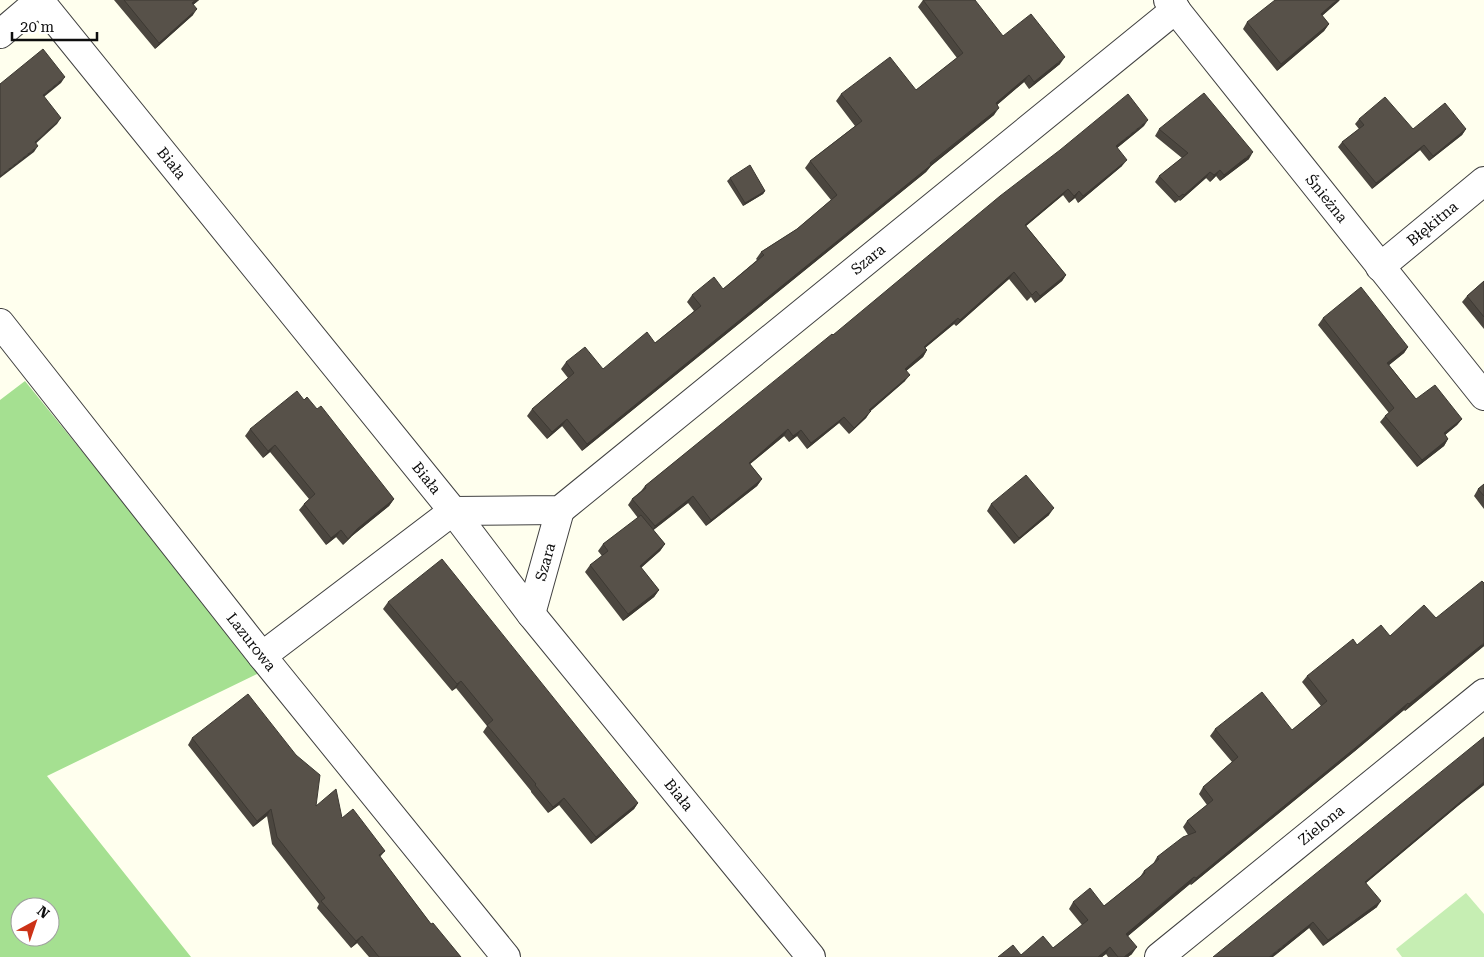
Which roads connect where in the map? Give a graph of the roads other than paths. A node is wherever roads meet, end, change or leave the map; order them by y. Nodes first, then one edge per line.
1 (40, 0) edge
2 (1172, 5) edge
3 (0, 34) edge
4 (1484, 181) edge
5 (1380, 267) junction
6 (0, 323) edge
7 (1484, 396) edge
8 (560, 510) junction
9 (453, 511) junction
10 (531, 614) junction
11 (262, 656) junction
12 (1484, 694) edge
13 (506, 957) edge
14 (811, 957) edge
15 (1159, 957) edge

1 - 3 street
1 - 9 street, Biała
2 - 5 street, Śnieżna
2 - 8 street, Szara
4 - 5 street, Błękitna
5 - 7 street, Śnieżna
6 - 11 street, Lazurowa
8 - 9 street
8 - 10 street, Szara
9 - 10 street, Biała
9 - 11 street
10 - 14 street, Biała
11 - 13 street, Lazurowa
12 - 15 street, Zielona

